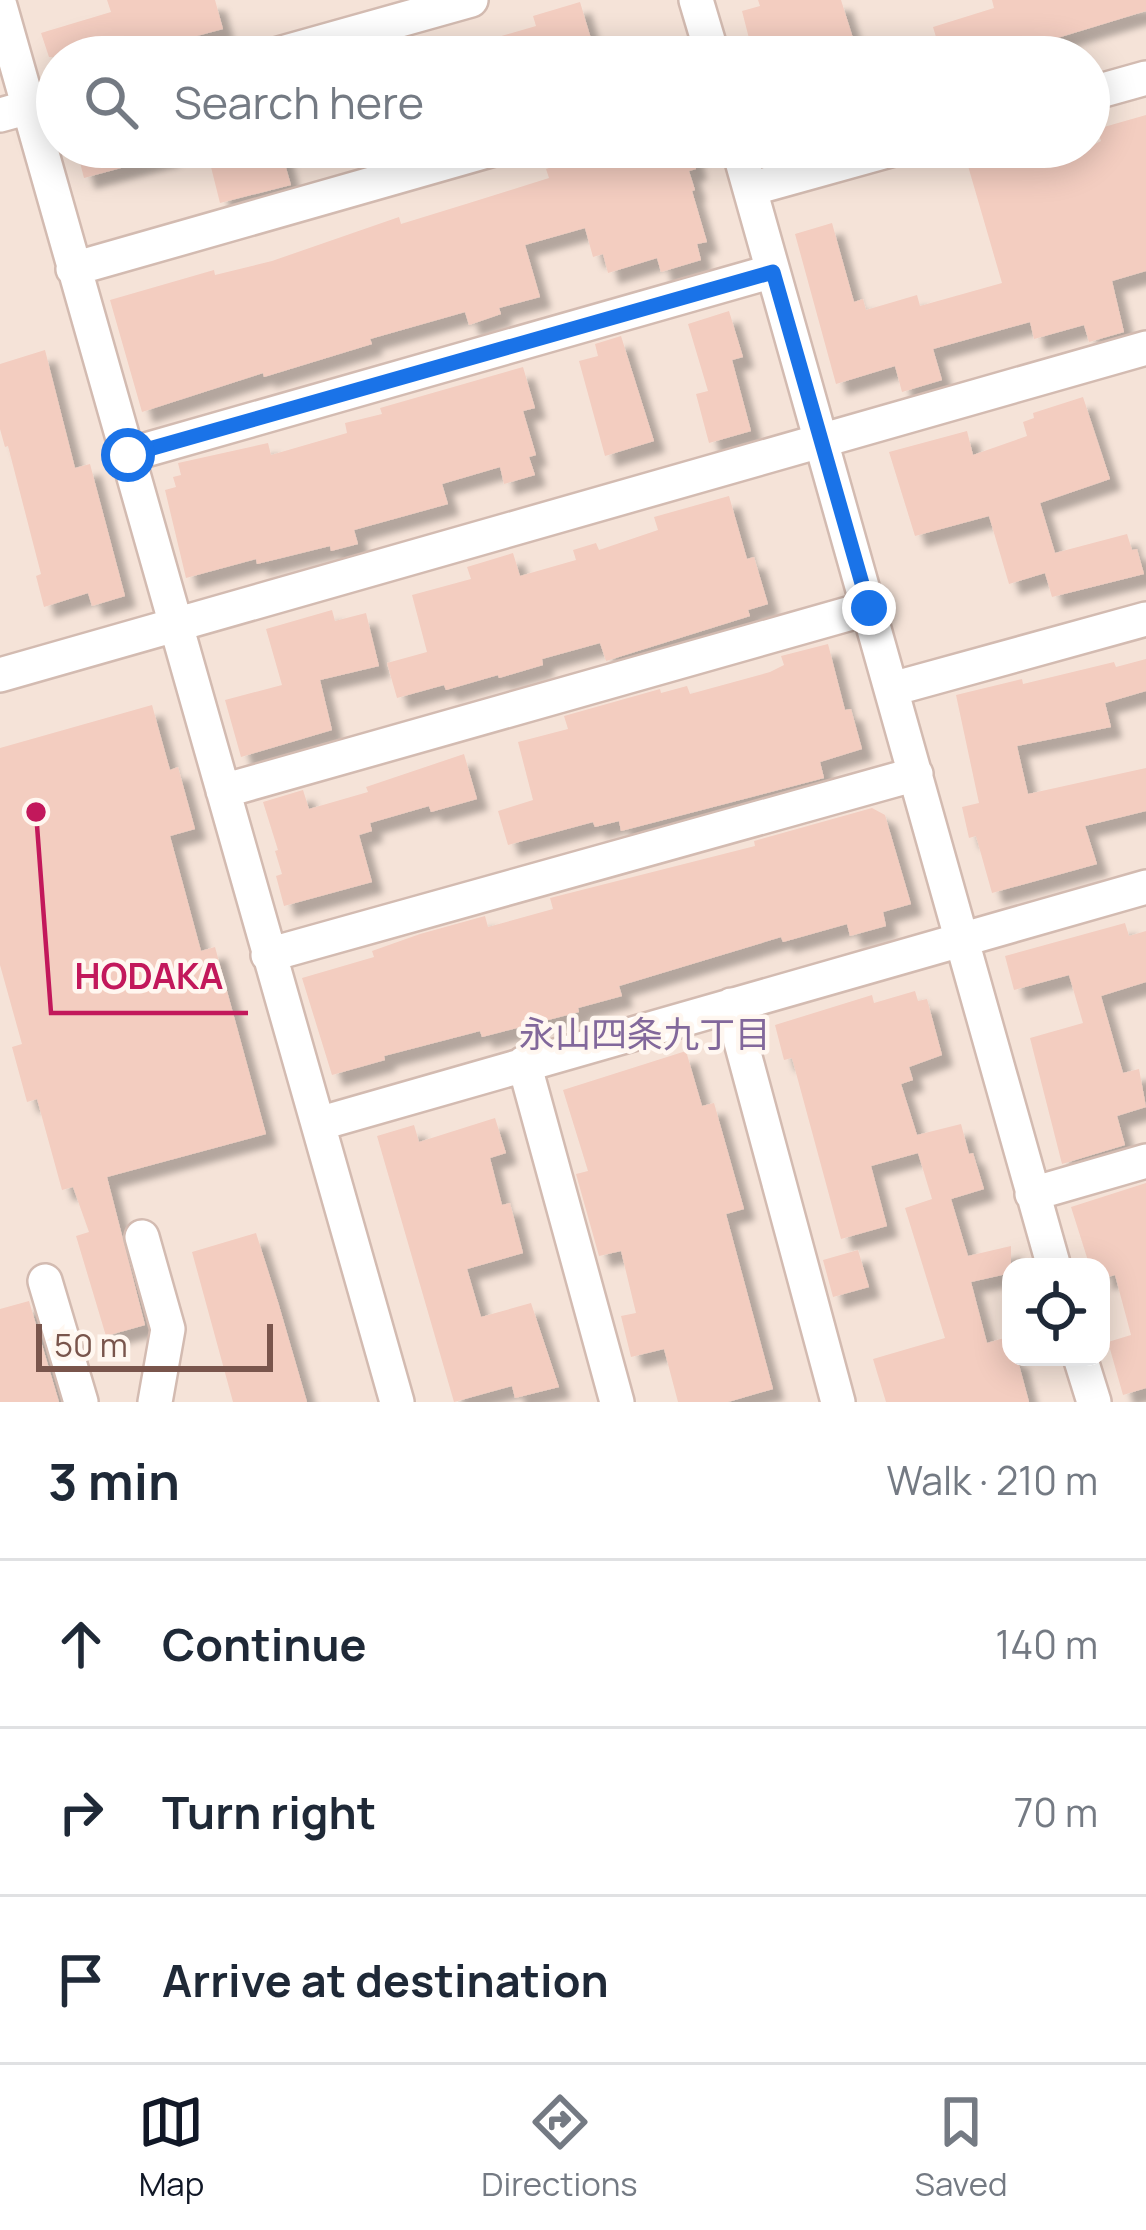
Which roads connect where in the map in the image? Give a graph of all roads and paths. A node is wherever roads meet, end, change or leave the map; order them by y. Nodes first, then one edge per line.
1 (471, 0) edge
2 (696, 0) edge
3 (0, 6) edge
4 (343, 36) edge
5 (706, 36) edge
6 (1146, 78) edge
7 (1110, 88) edge
8 (30, 115) edge
9 (45, 168) edge
10 (427, 168) edge
11 (744, 168) edge
12 (826, 168) edge
13 (750, 189) junction
14 (73, 269) junction
15 (773, 272) junction
16 (1146, 348) edge
17 (821, 441) junction
18 (128, 455) junction
19 (869, 608) junction
20 (1146, 620) edge
21 (177, 626) junction
22 (0, 675) edge
23 (892, 689) junction
24 (916, 774) junction
25 (224, 791) junction
26 (1146, 887) edge
27 (962, 938) junction
28 (268, 955) junction
29 (731, 1005) junction
30 (524, 1063) junction
31 (318, 1124) junction
32 (1146, 1161) edge
33 (1032, 1193) junction
34 (142, 1238) dead end
35 (1051, 1258) edge
36 (45, 1281) dead end
37 (1084, 1366) edge
38 (81, 1402) edge
39 (155, 1402) edge
40 (397, 1402) edge
41 (617, 1402) edge
42 (838, 1402) edge
43 (1094, 1402) edge

1 - 4 street
2 - 5 street
3 - 8 street
6 - 7 street
9 - 14 street
10 - 14 street
11 - 13 street
12 - 13 street
13 - 15 street
14 - 18 street
15 - 17 street
15 - 18 street
16 - 17 street
17 - 19 street
17 - 21 street
18 - 21 street
19 - 23 street
19 - 25 street
20 - 23 street
21 - 22 street
21 - 25 street
23 - 24 street
24 - 27 street
24 - 28 street
25 - 28 street
26 - 27 street
27 - 29 street
27 - 33 street
28 - 31 street
29 - 30 street
29 - 42 street
30 - 31 street
30 - 41 street
31 - 40 street
32 - 33 street
33 - 35 street
34 - 39 street
36 - 38 street
37 - 43 street

